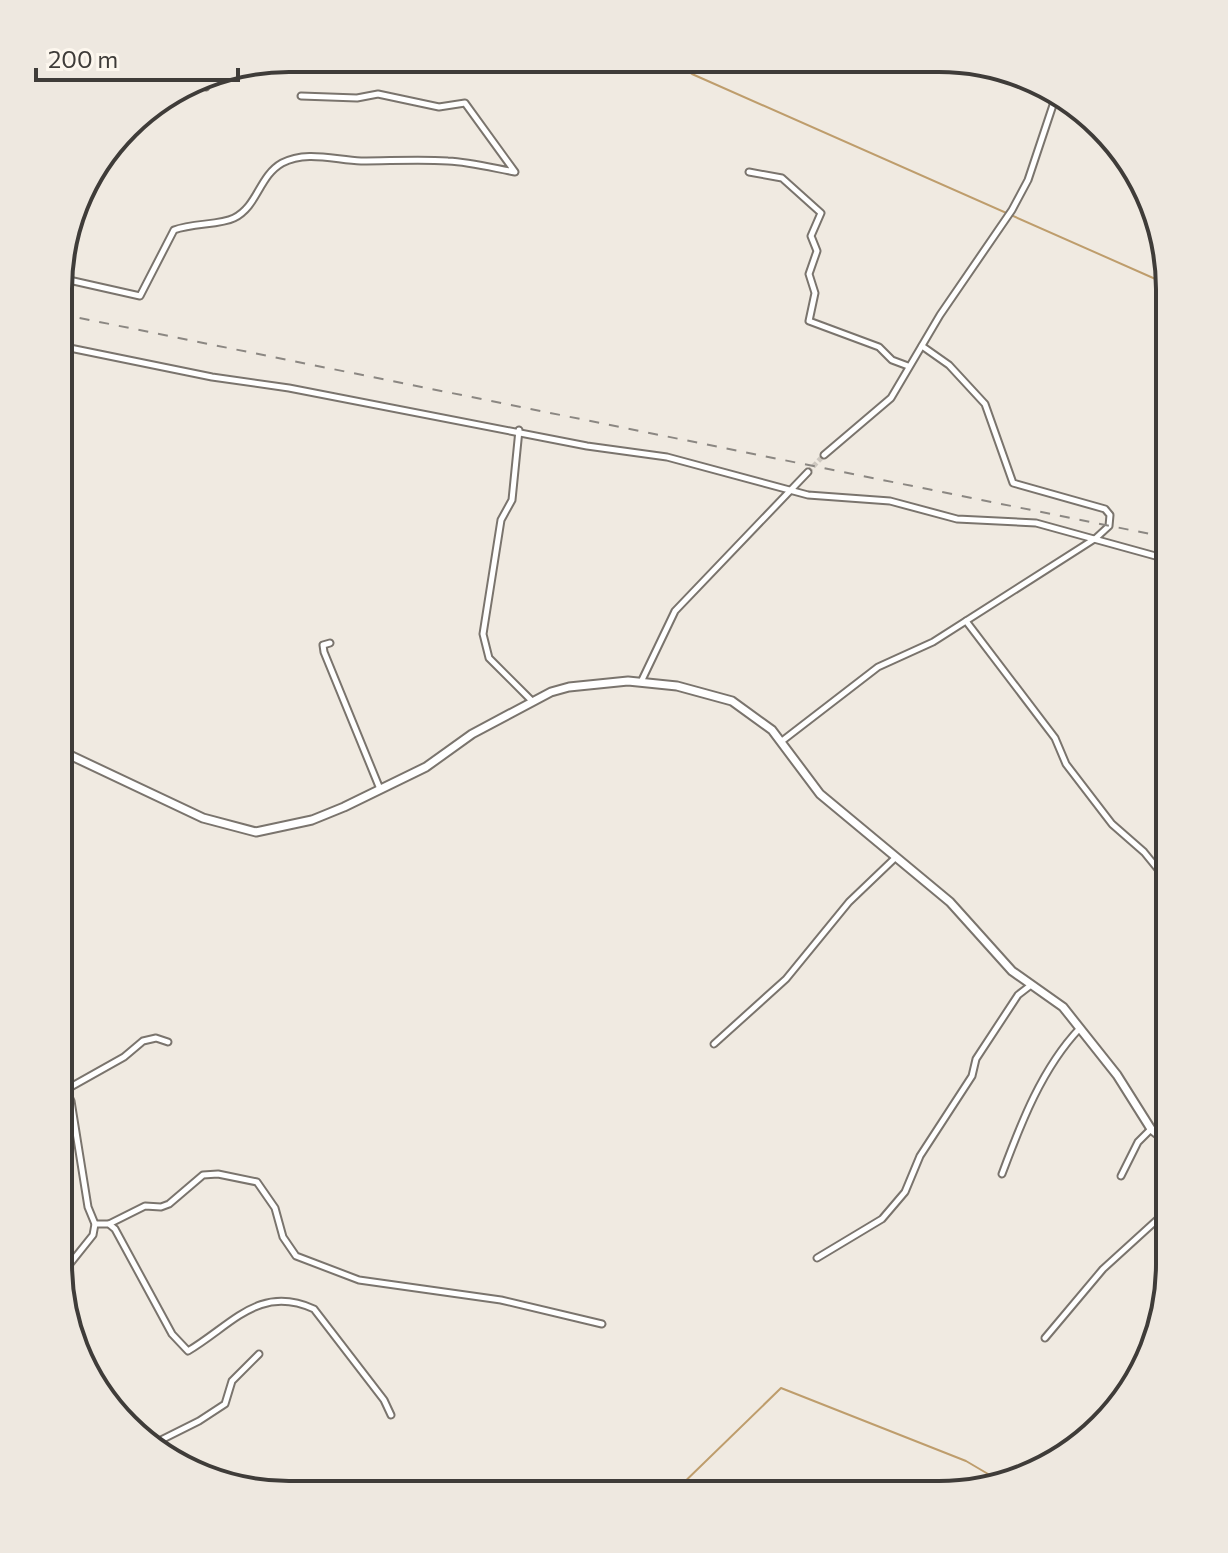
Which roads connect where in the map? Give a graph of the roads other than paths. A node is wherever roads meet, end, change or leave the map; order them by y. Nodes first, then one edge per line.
1 (301, 96) dead end
2 (1053, 104) edge
3 (749, 172) dead end
4 (73, 281) edge
5 (922, 346) junction
6 (72, 348) edge
7 (908, 366) junction
8 (519, 430) junction
9 (824, 455) tunnel mouth
10 (808, 472) tunnel mouth
11 (790, 491) junction
12 (1096, 538) junction
13 (1156, 556) edge
14 (966, 621) junction
15 (330, 643) dead end
16 (641, 682) junction
17 (533, 702) junction
18 (782, 741) junction
19 (72, 756) edge
20 (381, 790) junction
21 (895, 858) junction
22 (1156, 867) edge
23 (1031, 985) junction
24 (1081, 1027) junction
25 (168, 1042) dead end
26 (714, 1044) dead end
27 (72, 1086) edge
28 (72, 1117) edge
29 (1151, 1129) junction
30 (1156, 1133) edge
31 (1002, 1174) dead end
32 (1121, 1176) dead end
33 (1156, 1221) edge
34 (95, 1224) junction
35 (109, 1224) junction
36 (817, 1258) dead end
37 (72, 1261) edge
38 (602, 1324) dead end
39 (1045, 1338) dead end
40 (259, 1354) dead end
41 (391, 1415) dead end
42 (162, 1439) edge

1 - 4 street
2 - 5 street
3 - 7 street
5 - 7 street
5 - 12 street
6 - 8 street
7 - 9 street
8 - 11 street
8 - 17 street
10 - 11 street
11 - 12 street
11 - 16 street
12 - 13 street
12 - 14 street
14 - 18 street
14 - 22 street
15 - 20 street
16 - 17 street
16 - 18 street
17 - 20 street
18 - 21 street
19 - 20 street
21 - 23 street
21 - 26 street
23 - 24 street
23 - 36 street
24 - 29 street
24 - 31 street
25 - 27 street
28 - 34 street
29 - 30 street
29 - 32 street
33 - 39 street
34 - 35 street
34 - 37 street
35 - 38 street
35 - 41 street
40 - 42 street

